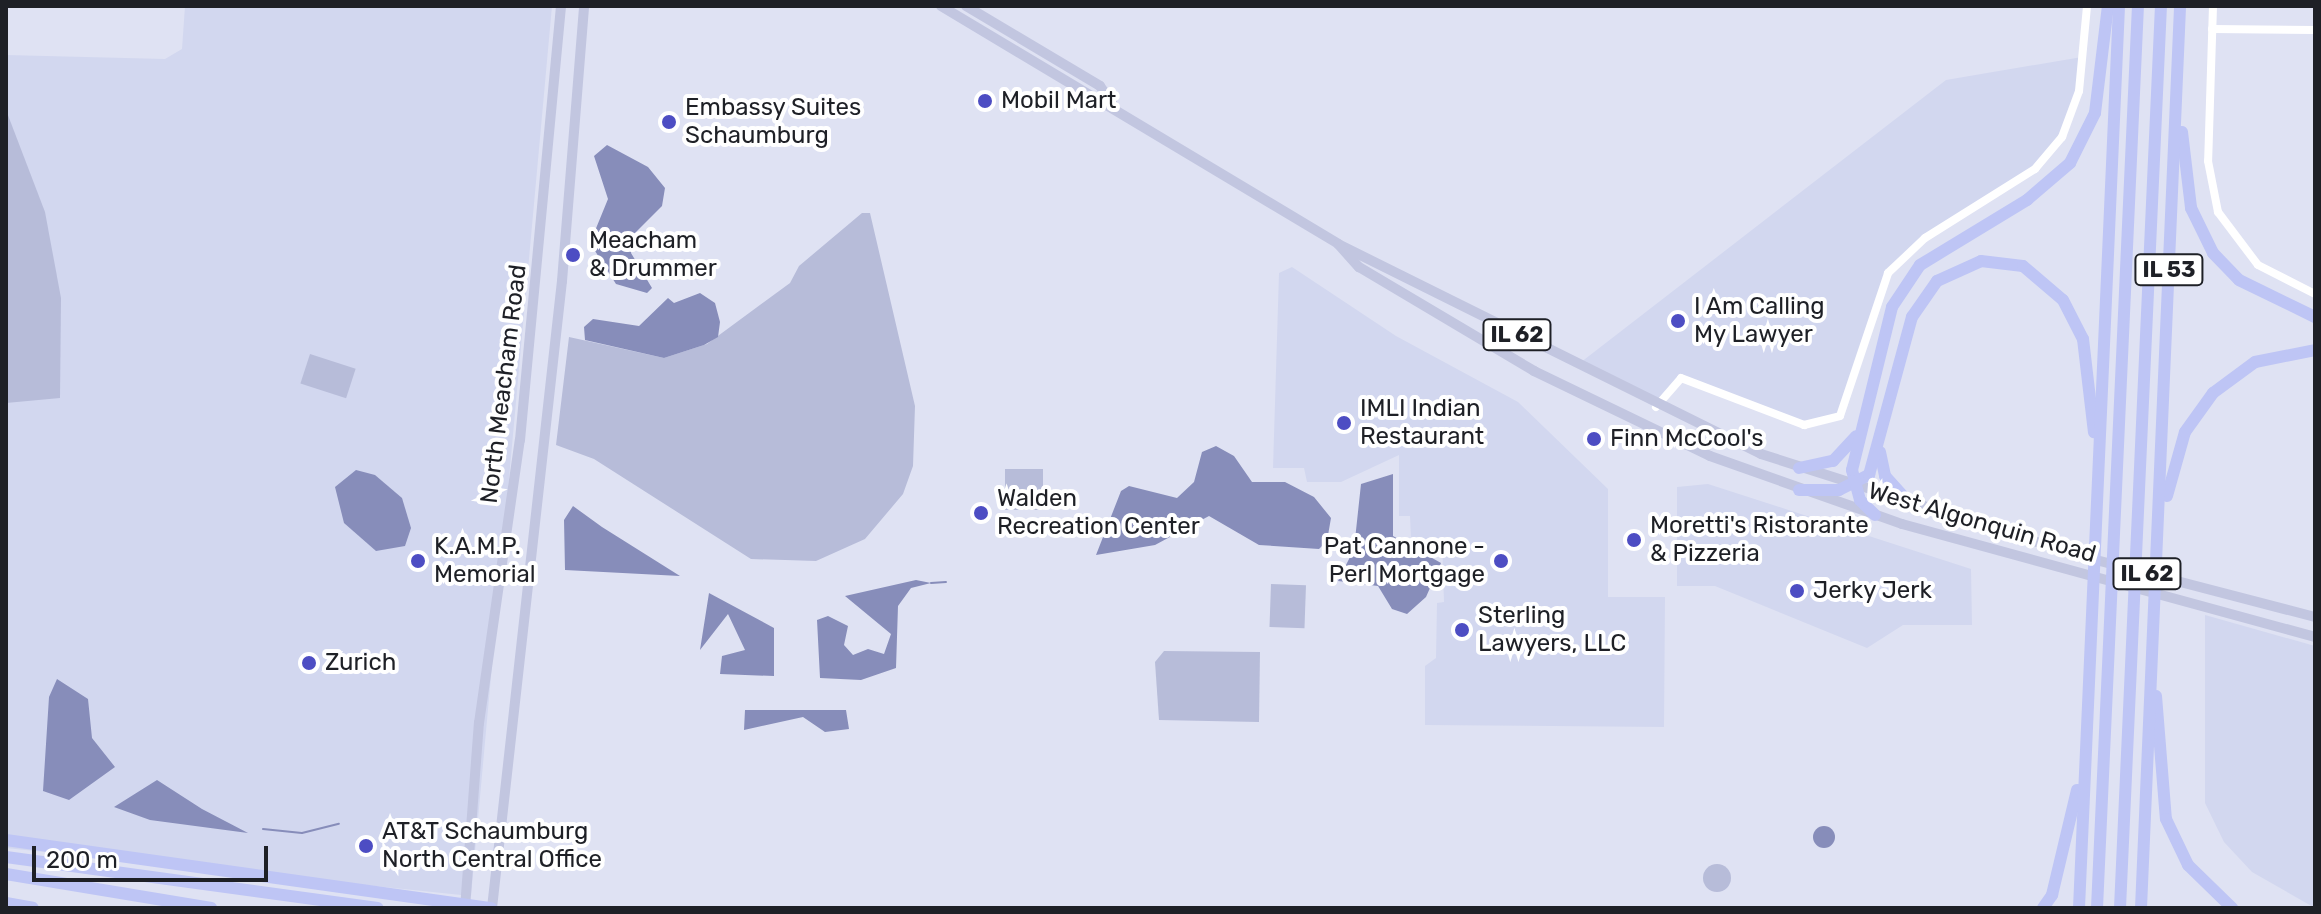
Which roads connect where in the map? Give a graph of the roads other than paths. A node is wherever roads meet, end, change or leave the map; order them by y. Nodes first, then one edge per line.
1 (561, 6) edge
2 (584, 6) edge
3 (941, 6) edge
4 (966, 6) edge
5 (2087, 6) edge
6 (2108, 6) edge
7 (2119, 6) edge
8 (2138, 6) edge
9 (2161, 6) edge
10 (2180, 6) edge
11 (2213, 6) edge
12 (2212, 29) junction
13 (2315, 30) edge
14 (2179, 38) junction
15 (1114, 106) junction
16 (1338, 244) junction
17 (2315, 294) edge
18 (2315, 317) edge
19 (2315, 350) edge
20 (1656, 407) junction
21 (1866, 411) junction
22 (1880, 447) junction
23 (1799, 468) junction
24 (2098, 475) junction
25 (1854, 486) junction
26 (1799, 490) junction
27 (1909, 503) junction
28 (1875, 515) junction
29 (2159, 535) junction
30 (2315, 617) edge
31 (2315, 637) edge
32 (2152, 670) junction
33 (2085, 747) junction
34 (6, 840) edge
35 (6, 857) edge
36 (6, 874) edge
37 (6, 903) edge
38 (492, 905) edge
39 (33, 908) edge
40 (211, 908) edge
41 (378, 908) edge
42 (465, 908) edge
43 (2043, 908) edge
44 (2079, 908) edge
45 (2097, 908) edge
46 (2120, 908) edge
47 (2141, 908) edge
48 (2232, 908) edge

1 - 42 main road, North Meacham Road
2 - 38 main road, North Meacham Road
3 - 15 main road, IL 62
4 - 15 main road, IL 62
5 - 20 street
6 - 21 highway
7 - 24 highway, IL 53
8 - 45 highway, IL 53
9 - 46 highway, IL 53
10 - 14 highway, IL 53
11 - 12 street
12 - 13 street
12 - 17 street
14 - 18 highway
14 - 29 highway, IL 53
15 - 16 main road, IL 62
16 - 20 main road, IL 62
16 - 26 main road, West Algonquin Road / IL 62
19 - 29 highway
20 - 23 main road, West Algonquin Road / IL 62
21 - 23 highway
21 - 25 highway
22 - 24 highway
22 - 25 highway
22 - 27 highway
23 - 25 main road, West Algonquin Road / IL 62
24 - 33 highway, IL 53
25 - 26 highway
25 - 27 main road, West Algonquin Road / IL 62
25 - 28 highway
26 - 28 main road, West Algonquin Road / IL 62
27 - 30 main road, West Algonquin Road / IL 62
28 - 31 main road, West Algonquin Road / IL 62
29 - 32 highway, IL 53
32 - 47 highway, IL 53
32 - 48 highway
33 - 43 highway
33 - 44 highway, IL 53
34 - 38 highway
35 - 41 highway
36 - 40 highway
37 - 39 highway

